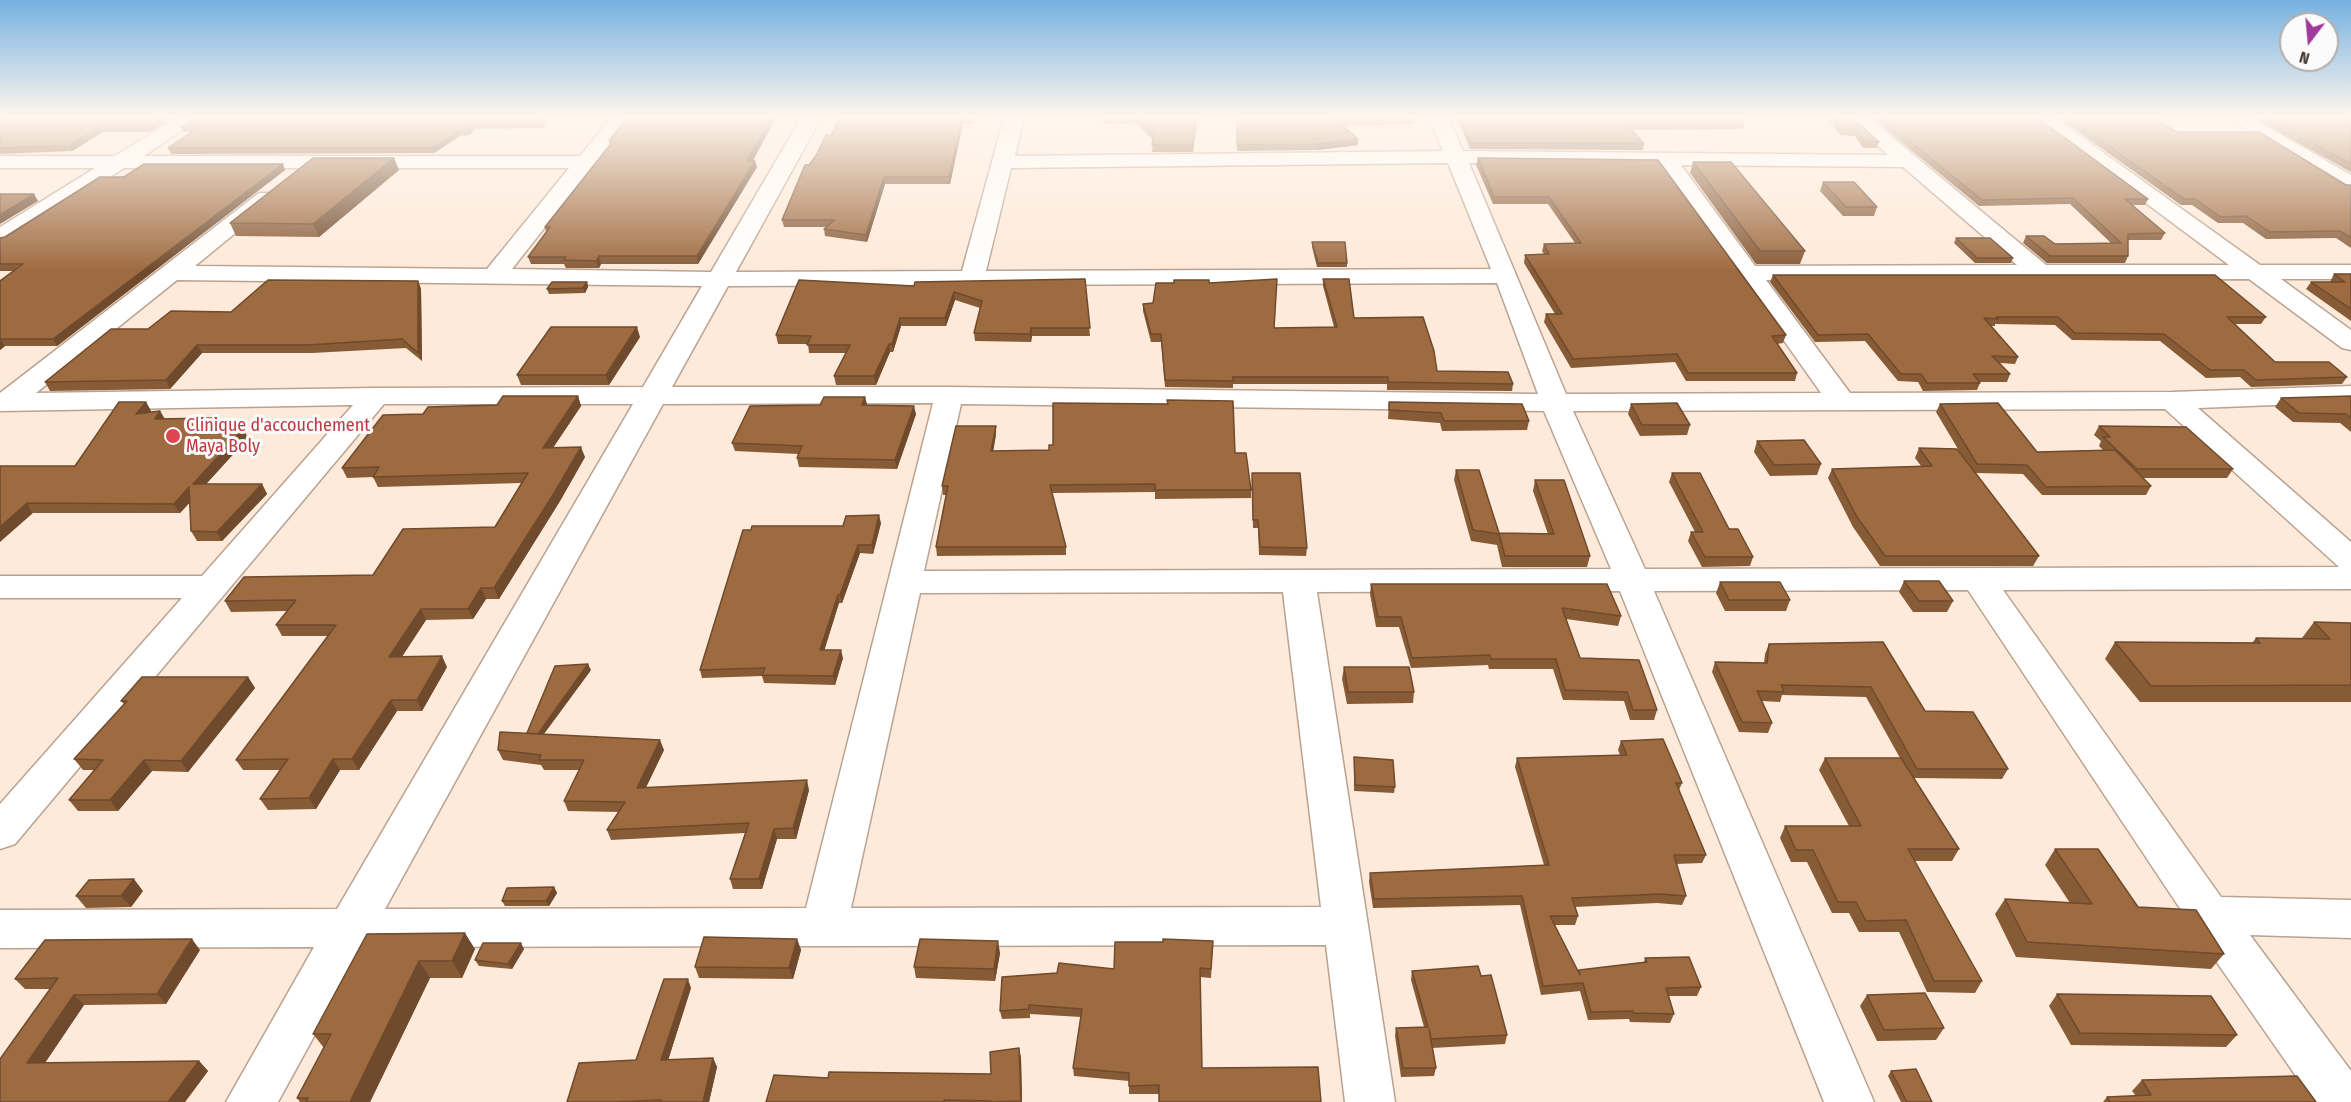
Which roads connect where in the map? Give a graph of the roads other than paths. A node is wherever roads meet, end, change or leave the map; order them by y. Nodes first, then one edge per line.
1 (109, 169) edge
2 (304, 169) edge
3 (579, 169) edge
4 (783, 169) edge
5 (999, 169) edge
6 (1460, 169) edge
7 (1674, 169) edge
8 (1918, 169) edge
9 (2113, 169) edge
10 (2326, 169) edge
11 (2351, 184) edge
12 (0, 237) edge
13 (2255, 272) junction
14 (2351, 272) edge
15 (172, 273) junction
16 (1749, 273) junction
17 (2041, 273) junction
18 (494, 276) junction
19 (1506, 276) junction
20 (720, 279) junction
21 (972, 279) junction
22 (2351, 342) edge
23 (2351, 394) edge
24 (653, 395) junction
25 (949, 395) junction
26 (376, 396) junction
27 (2172, 400) junction
28 (4, 401) edge
29 (1841, 401) junction
30 (1555, 403) junction
31 (2351, 560) edge
32 (2351, 578) edge
33 (1298, 579) junction
34 (1978, 580) junction
35 (1633, 581) junction
36 (904, 582) junction
37 (212, 586) junction
38 (0, 587) edge
39 (0, 832) edge
40 (2209, 915) junction
41 (2351, 918) edge
42 (1344, 926) junction
43 (824, 927) junction
44 (350, 928) junction
45 (0, 929) edge
46 (251, 1102) edge
47 (1370, 1102) edge
48 (1849, 1102) edge
49 (2344, 1102) edge

1 - 12 street
2 - 15 street
3 - 18 street
4 - 20 street
5 - 21 street
6 - 19 street
7 - 16 street
8 - 17 street
9 - 13 street
10 - 11 street
13 - 14 street
13 - 17 street
13 - 22 street
15 - 18 street
15 - 28 street
16 - 17 street
16 - 29 street
18 - 20 street
19 - 21 street
19 - 30 street
20 - 21 street
20 - 24 street
23 - 27 street
24 - 25 street
24 - 26 street
24 - 44 street
25 - 30 street
25 - 36 street
26 - 28 street
26 - 37 street
27 - 29 street
27 - 31 street
29 - 30 street
30 - 35 street
32 - 34 street
33 - 35 street
33 - 36 street
33 - 42 street
34 - 35 street
34 - 40 street
35 - 48 street
36 - 43 street
37 - 38 street
37 - 39 street
40 - 41 street
40 - 49 street
42 - 43 street
42 - 47 street
43 - 44 street
44 - 45 street
44 - 46 street

